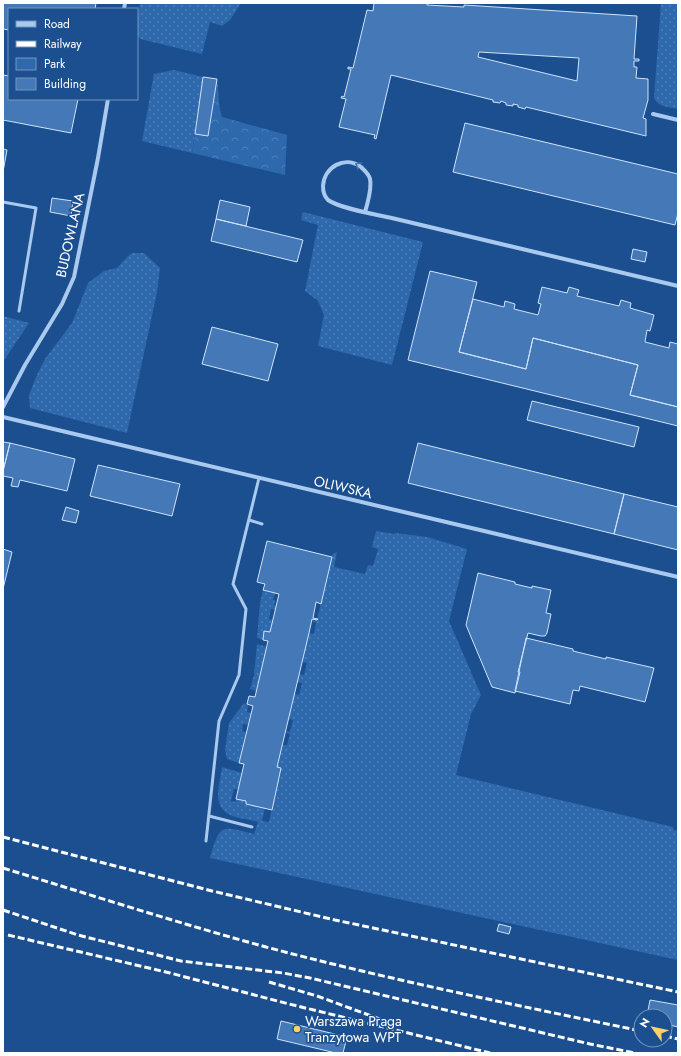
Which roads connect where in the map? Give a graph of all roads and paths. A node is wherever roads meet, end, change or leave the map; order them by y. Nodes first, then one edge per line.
1 (108, 100) edge
2 (653, 114) dead end
3 (678, 120) edge
4 (3, 202) edge
5 (365, 212) junction
6 (678, 286) edge
7 (19, 311) dead end
8 (3, 407) edge
9 (3, 417) edge
10 (259, 478) junction
11 (249, 520) junction
12 (262, 524) dead end
13 (678, 577) edge
14 (208, 816) junction
15 (252, 827) dead end
16 (206, 841) dead end

1 - 8 street, BUDOWLANA
2 - 3 street
4 - 7 lane
5 -> 5 street
5 - 6 street
9 - 10 street, OLIWSKA
10 - 11 lane
10 - 13 street, OLIWSKA
11 - 12 lane
11 - 14 lane
14 - 15 lane
14 - 16 lane

